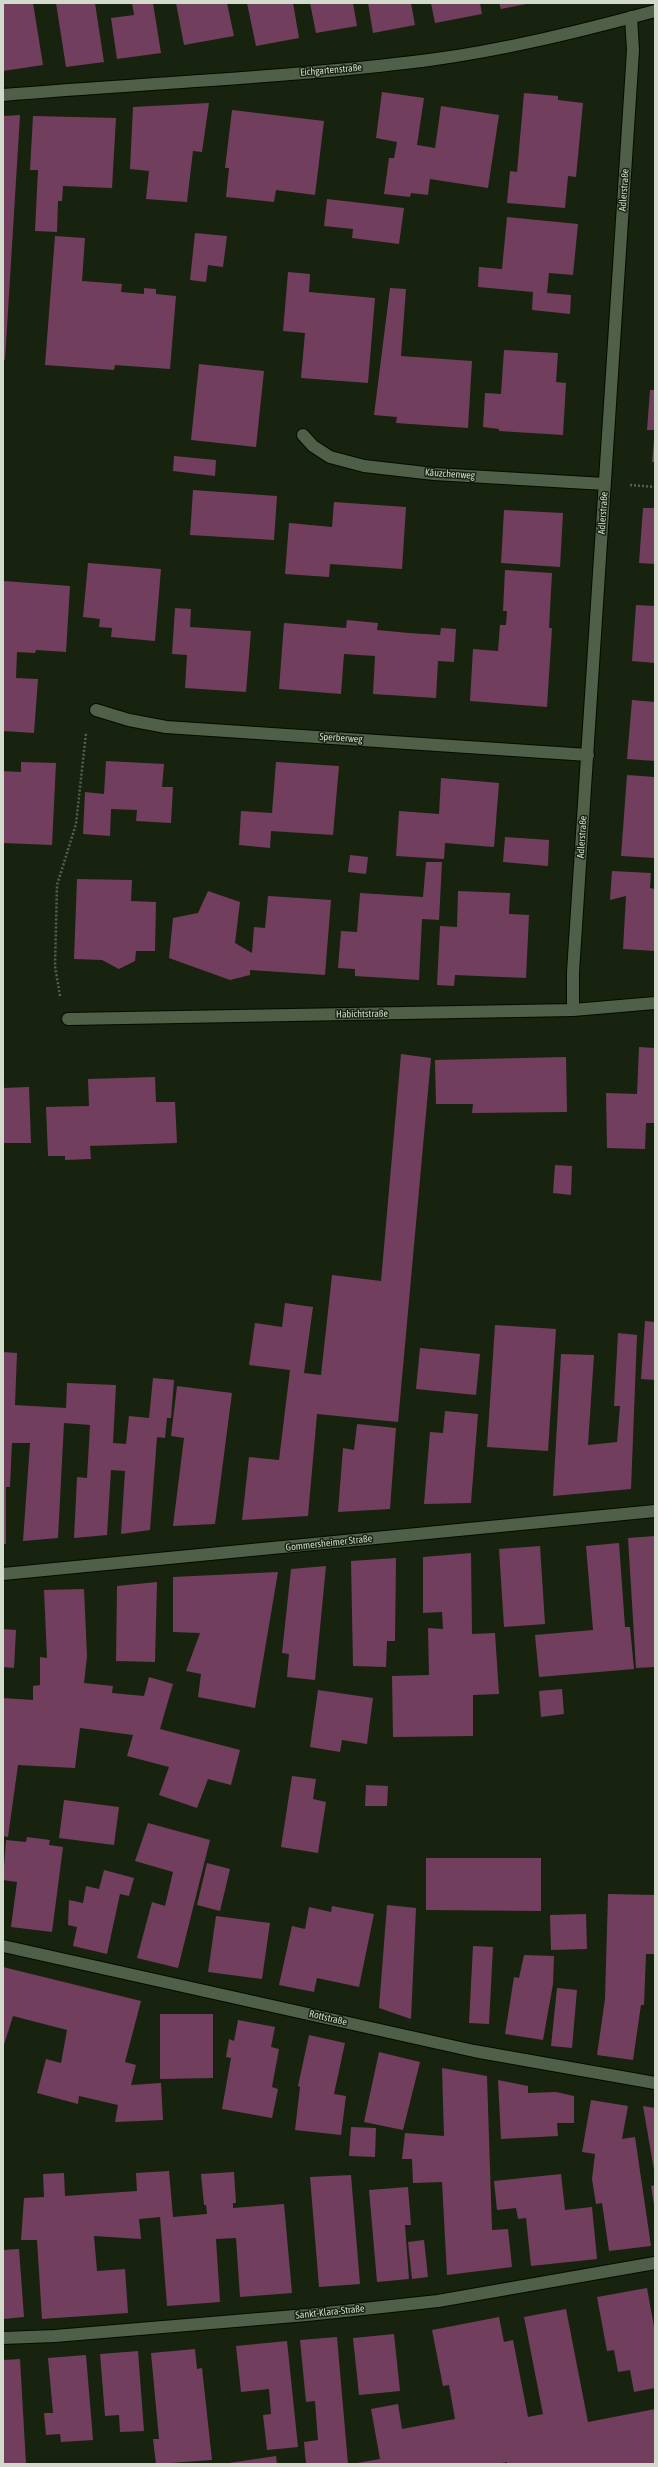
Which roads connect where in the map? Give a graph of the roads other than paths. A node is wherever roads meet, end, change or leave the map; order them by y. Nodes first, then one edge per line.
1 (655, 11) edge
2 (631, 17) junction
3 (3, 95) edge
4 (303, 435) dead end
5 (605, 484) junction
6 (96, 710) road end
7 (588, 755) junction
8 (655, 1003) edge
9 (573, 1010) junction
10 (68, 1019) road end
11 (655, 1511) edge
12 (3, 1574) edge
13 (3, 1946) edge
14 (655, 2083) edge
15 (655, 2263) edge
16 (3, 2338) edge

1 - 2 street, Eichgartenstraße
2 - 3 street, Eichgartenstraße
2 - 5 street, Adlerstraße
4 - 5 street, Käuzchenweg
5 - 7 street, Adlerstraße
6 - 7 street, Sperberweg
7 - 9 street, Adlerstraße
8 - 9 street, Habichtstraße
9 - 10 street, Habichtstraße
11 - 12 street, Gommersheimer Straße
13 - 14 street, Rottstraße
15 - 16 street, Sankt-Klara-Straße

